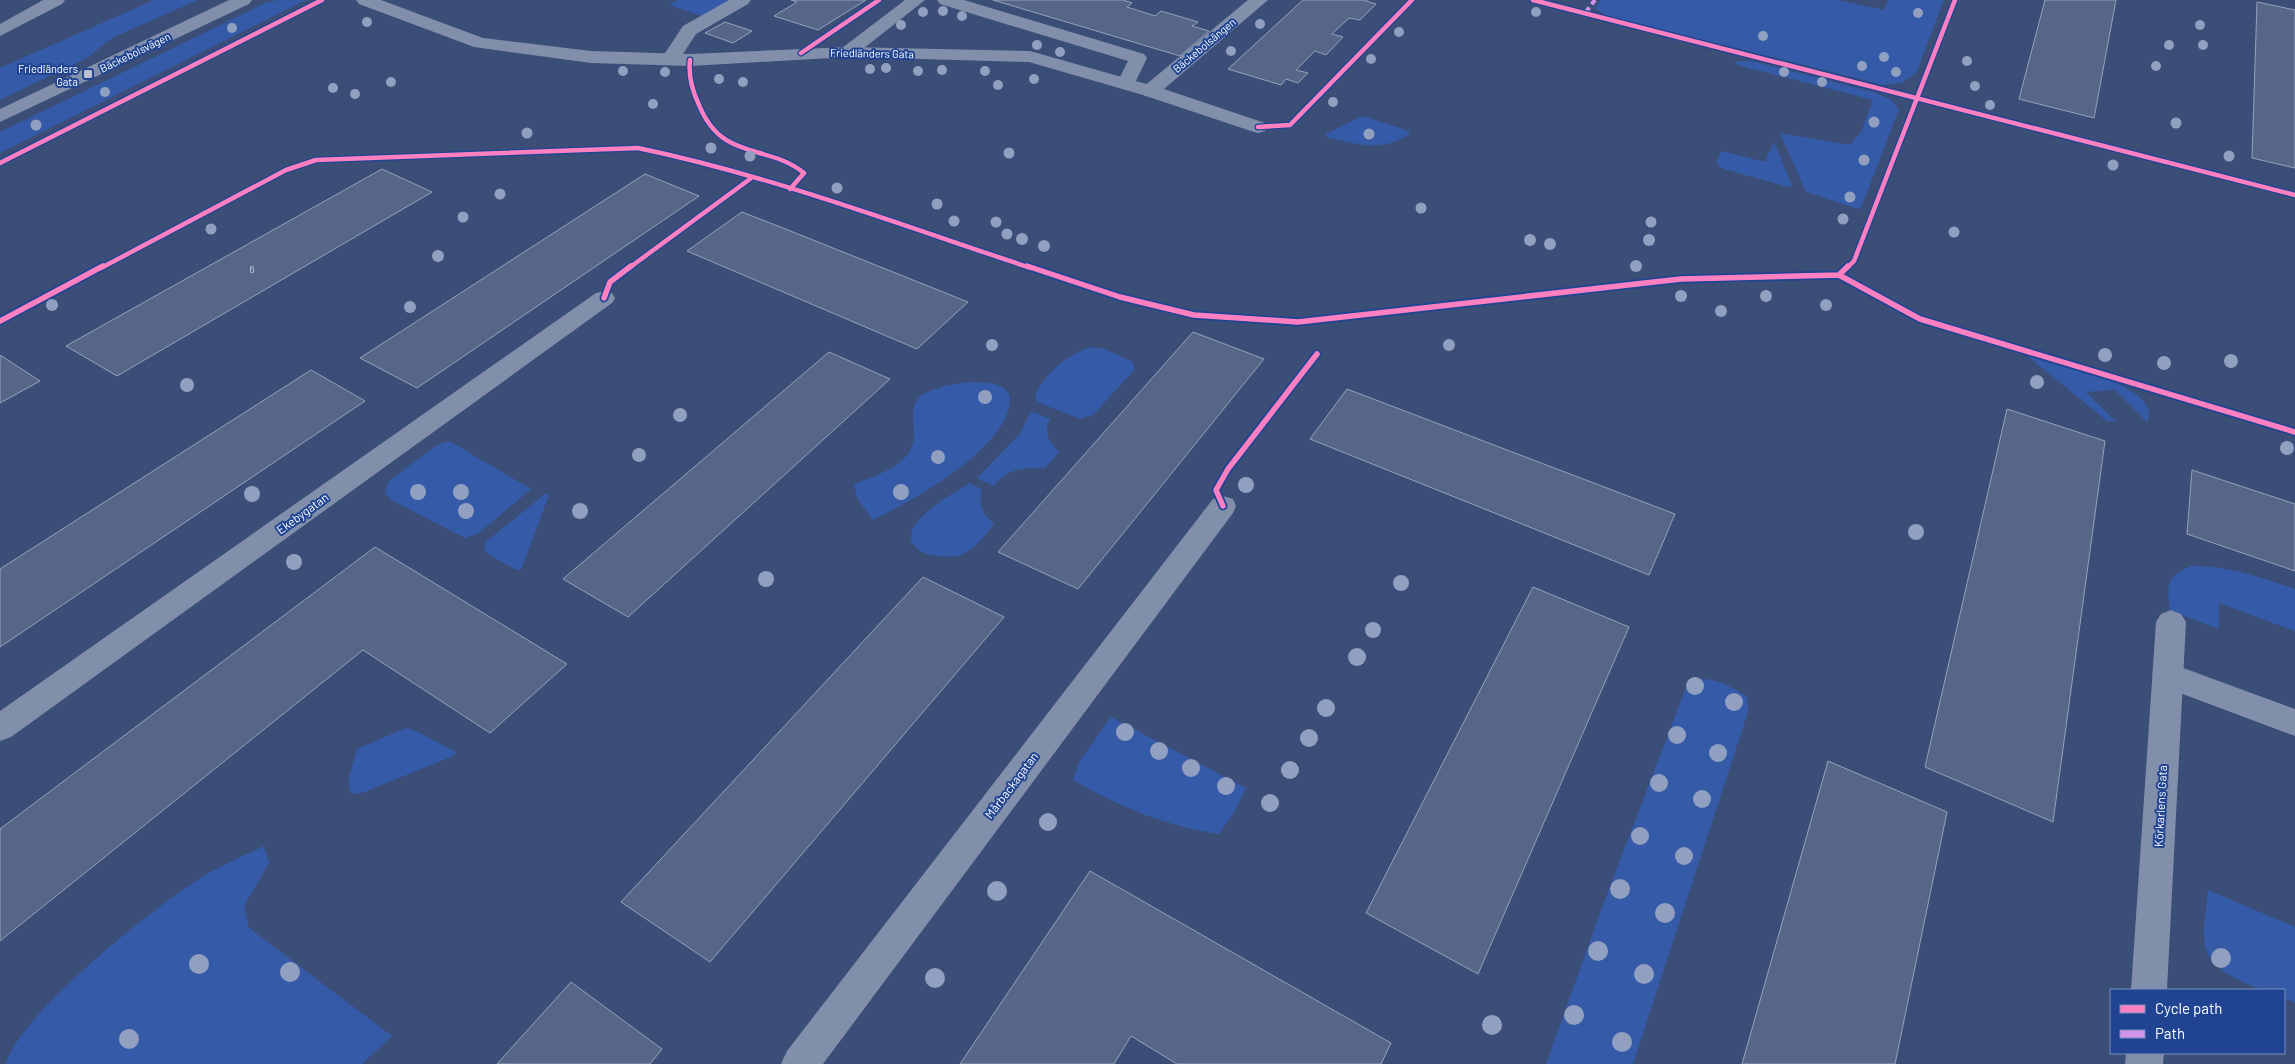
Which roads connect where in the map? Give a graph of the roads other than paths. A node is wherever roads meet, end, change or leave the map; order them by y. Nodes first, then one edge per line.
1 (26, 0) edge
2 (56, 0) edge
3 (243, 0) edge
4 (365, 0) edge
5 (742, 0) edge
6 (916, 0) edge
7 (946, 0) edge
8 (1258, 0) edge
9 (9, 7) dead end
10 (0, 31) edge
11 (848, 52) junction
12 (670, 59) junction
13 (1126, 82) junction
14 (1150, 91) junction
15 (0, 116) edge
16 (1258, 127) dead end
17 (604, 298) dead end
18 (1223, 506) dead end
19 (2171, 622) dead end
20 (2167, 675) junction
21 (2295, 723) edge
22 (0, 728) edge
23 (2149, 989) edge
24 (800, 1064) edge

1 - 9 highway
2 - 10 highway
3 - 15 street, Bäckebolsvägen
4 - 12 street, Friedländers Gata
5 - 12 street
6 - 11 street
7 - 13 street
8 - 14 street, Bäckebolsängen
11 - 12 street, Friedländers Gata
11 - 13 street, Friedländers Gata
13 - 14 street, Friedländers Gata
14 - 16 street, Friedländers Gata
17 - 22 street, Ekebygatan
18 - 24 street, Mårbackagatan
19 - 20 street, Körkarlens Gata
20 - 21 street
20 - 23 street, Körkarlens Gata

